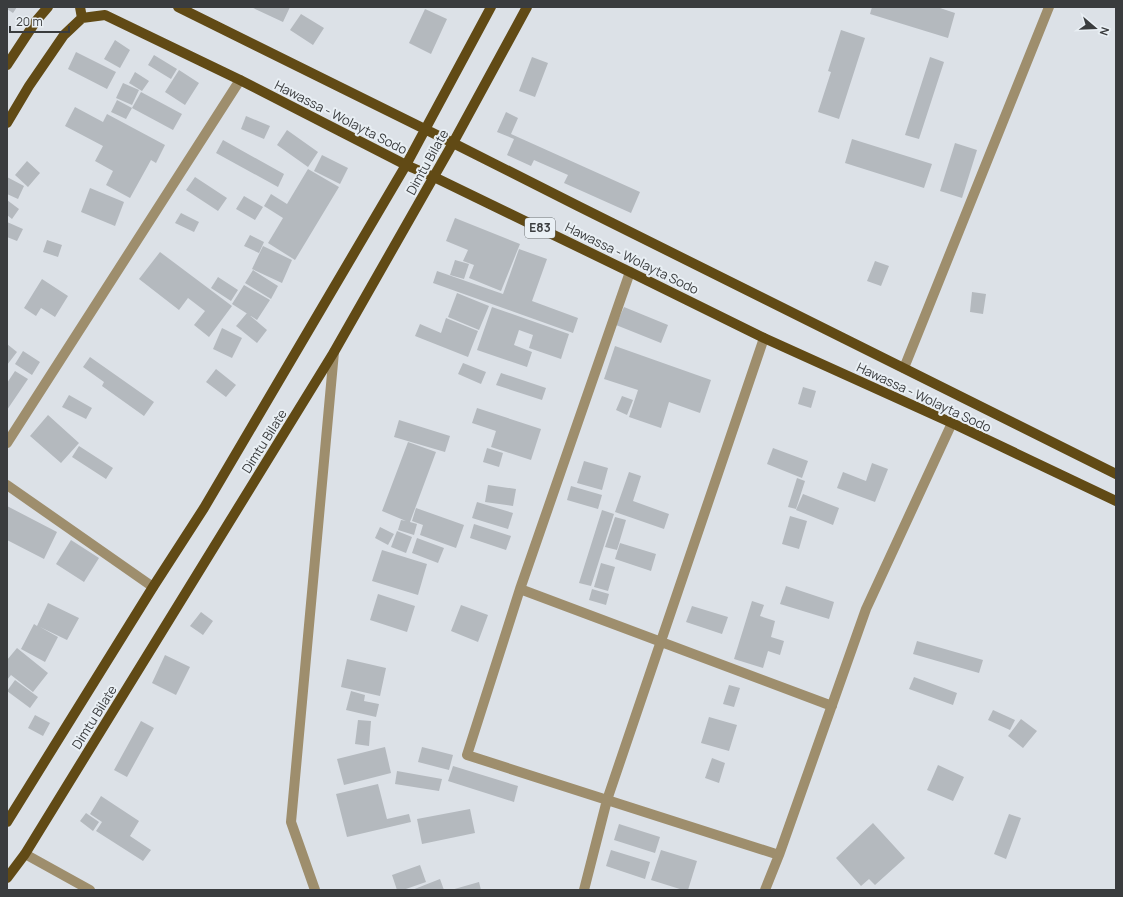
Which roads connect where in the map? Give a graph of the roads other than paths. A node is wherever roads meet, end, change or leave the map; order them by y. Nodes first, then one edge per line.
1 (48, 7) edge
2 (80, 7) edge
3 (178, 7) edge
4 (491, 7) edge
5 (527, 7) edge
6 (1049, 7) edge
7 (82, 18) junction
8 (7, 65) edge
9 (240, 80) junction
10 (7, 123) edge
11 (426, 129) junction
12 (453, 143) junction
13 (406, 165) junction
14 (434, 177) junction
15 (630, 272) junction
16 (764, 338) junction
17 (334, 352) junction
18 (904, 368) junction
19 (952, 423) junction
20 (7, 443) edge
21 (1116, 474) edge
22 (7, 485) edge
23 (1116, 501) edge
24 (153, 587) junction
25 (520, 589) junction
26 (661, 642) junction
27 (832, 706) junction
28 (607, 800) junction
29 (7, 822) edge
30 (25, 854) junction
31 (780, 855) junction
32 (7, 878) edge
33 (90, 890) edge
34 (315, 890) edge
35 (584, 890) edge
36 (765, 890) edge

1 - 8 main road
2 - 7 main road
3 - 11 main road, Hawassa - Wolayta Sodo
4 - 11 main road, Dimtu Bilate
5 - 12 main road, Dimtu Bilate
6 - 18 street
7 - 9 main road, Hawassa - Wolayta Sodo / E83
7 - 10 main road
9 - 13 main road, Hawassa - Wolayta Sodo / E83
9 - 20 street
11 - 12 main road, Hawassa - Wolayta Sodo
11 - 13 main road, Dimtu Bilate
12 - 14 main road, Dimtu Bilate
12 - 18 main road, Hawassa - Wolayta Sodo
13 - 14 main road, Hawassa - Wolayta Sodo / E83
13 - 24 main road, Dimtu Bilate
14 - 15 main road, Hawassa - Wolayta Sodo / E83
14 - 17 main road, Dimtu Bilate
15 - 16 main road, Hawassa - Wolayta Sodo / E83
15 - 25 street
16 - 19 main road, Hawassa - Wolayta Sodo / E83
16 - 26 street
17 - 30 main road, Dimtu Bilate
17 - 34 street
18 - 21 main road, Hawassa - Wolayta Sodo
19 - 23 main road, Hawassa - Wolayta Sodo / E83
19 - 27 street
22 - 24 street
24 - 29 main road, Dimtu Bilate
25 - 26 street
25 - 28 street
26 - 27 street
26 - 28 street
27 - 31 street
28 - 31 street
28 - 35 street
30 - 32 main road, Dimtu Bilate
30 - 33 street
31 - 36 street

